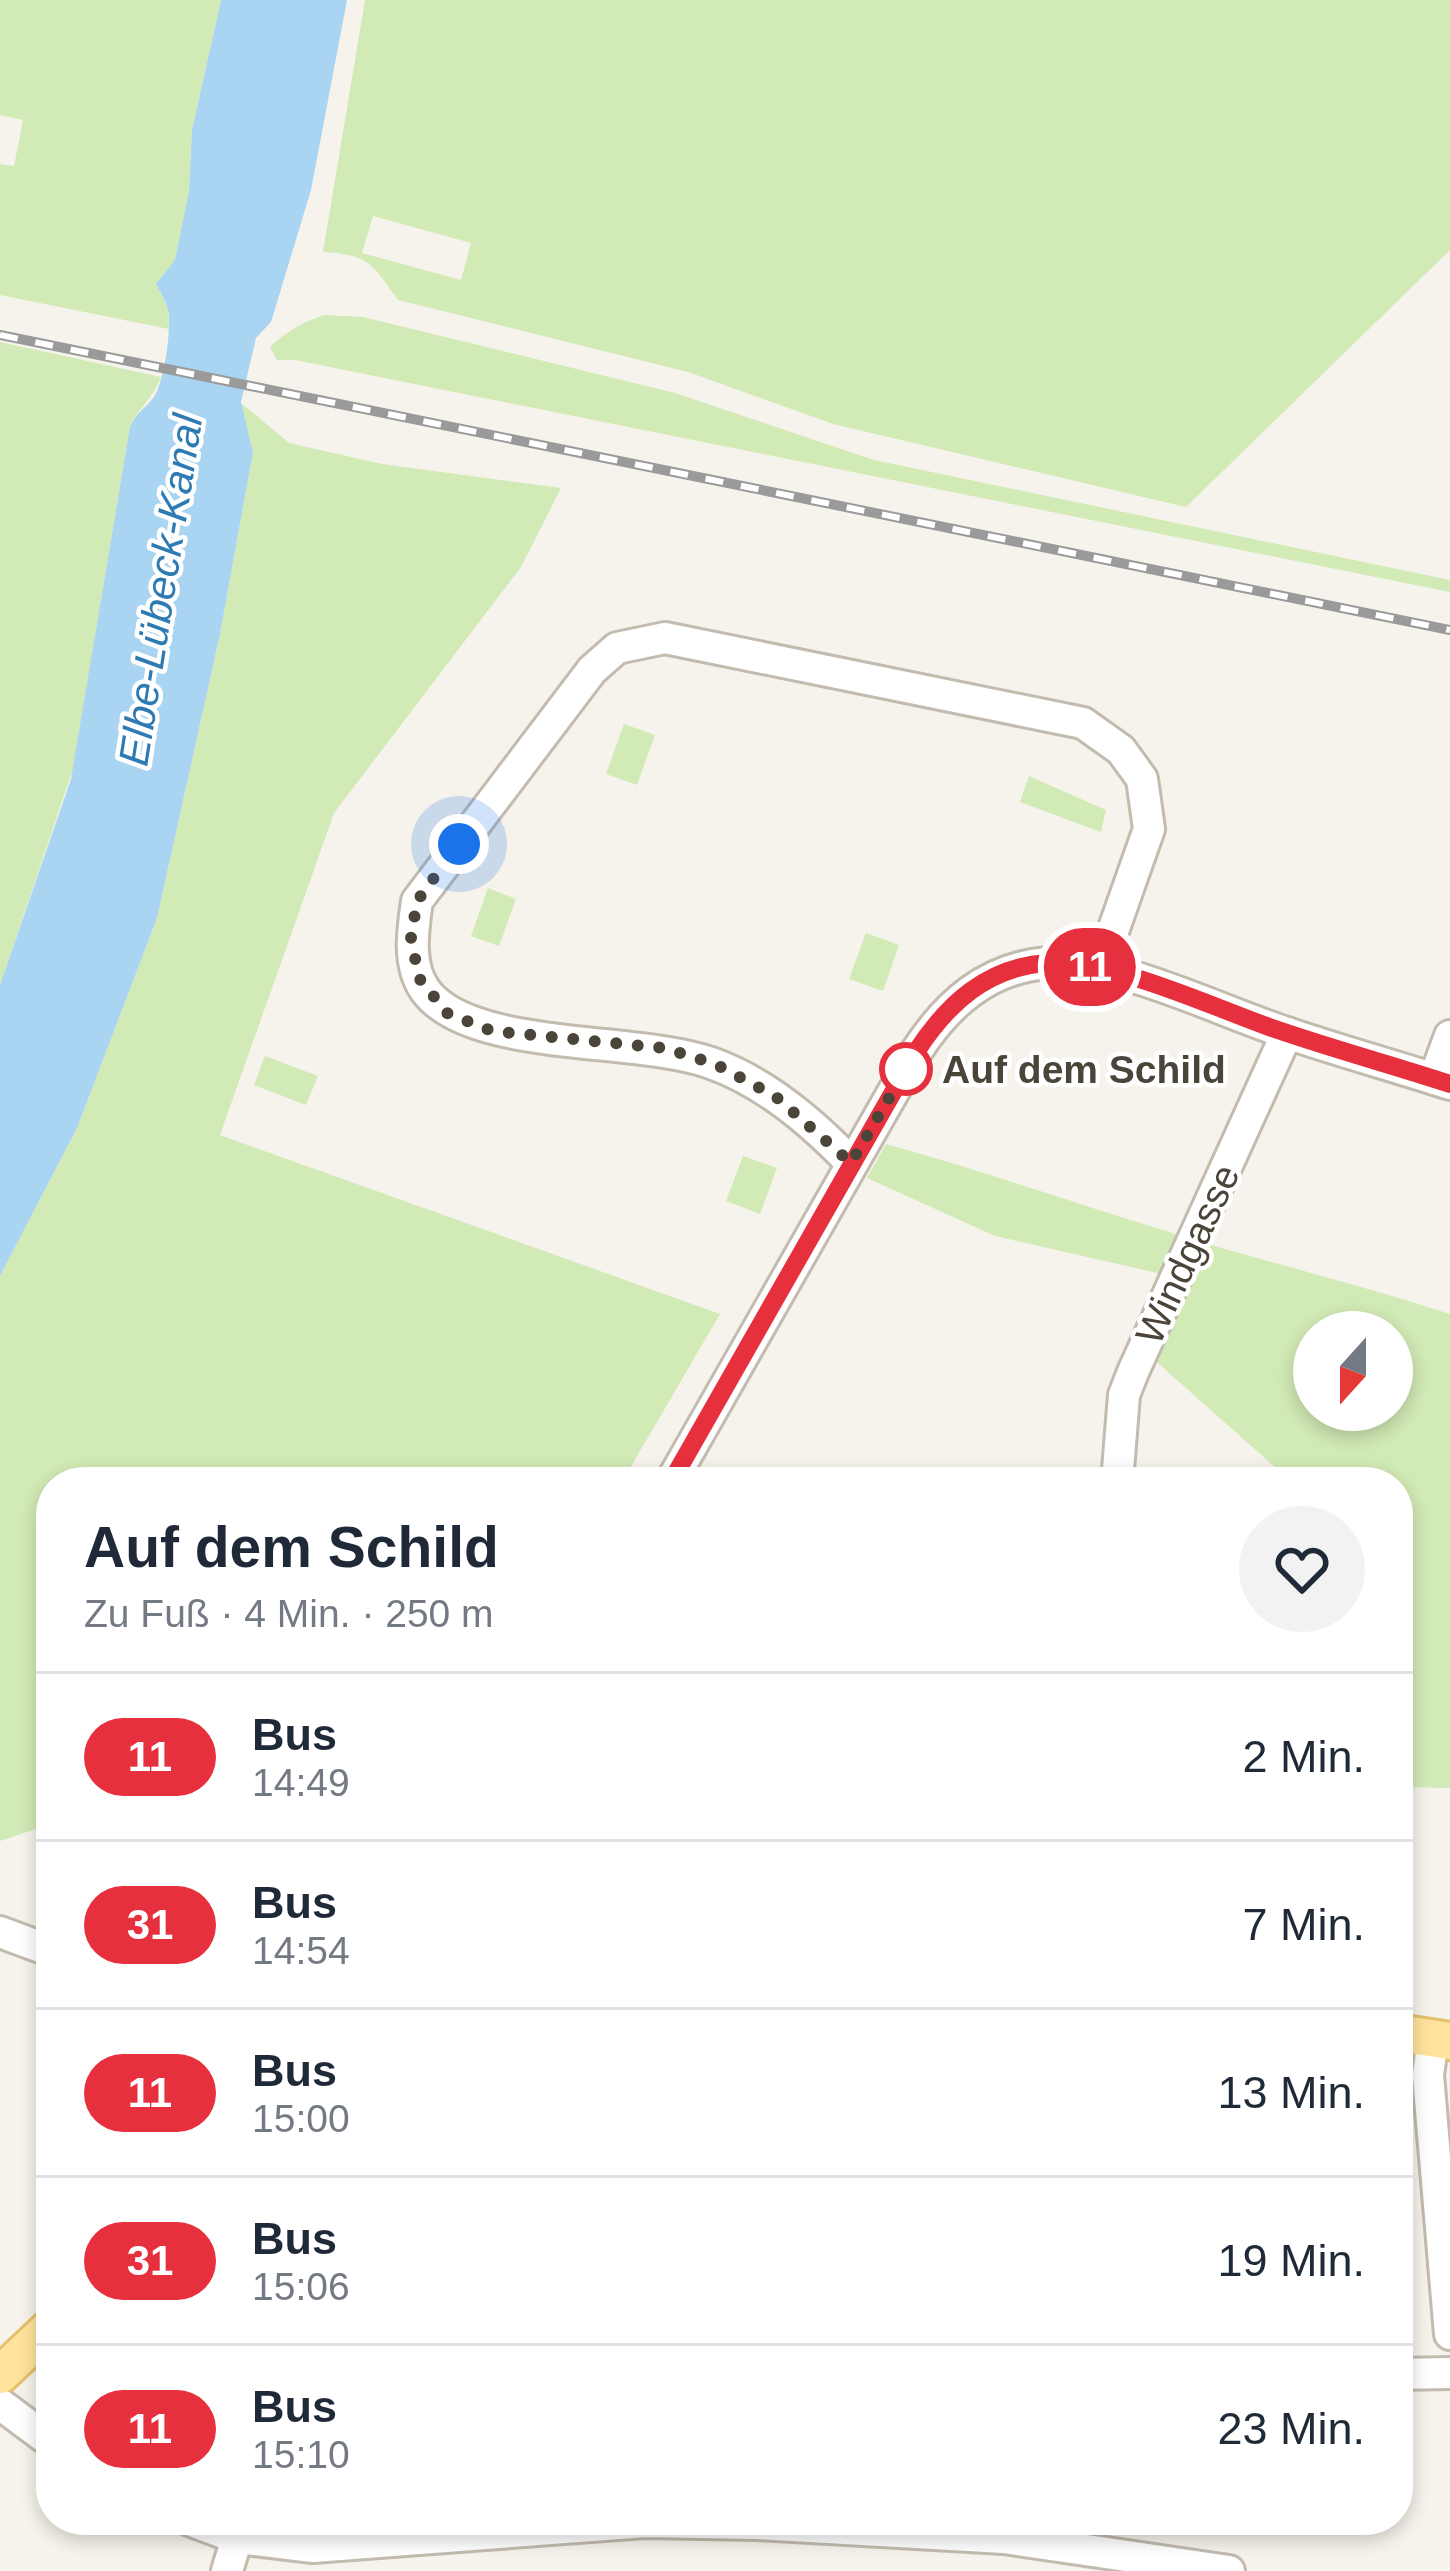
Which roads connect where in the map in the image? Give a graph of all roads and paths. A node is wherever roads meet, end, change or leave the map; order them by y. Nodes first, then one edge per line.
1 (1100, 968) junction
2 (1288, 1034) junction
3 (1450, 1036) edge
4 (1442, 1082) edge
5 (851, 1163) junction
6 (679, 1467) edge
7 (1118, 1467) edge
8 (0, 1932) edge
9 (36, 1945) edge
10 (1427, 2038) edge
11 (1450, 2334) edge
12 (36, 2341) edge
13 (1450, 2373) edge
14 (1413, 2374) edge
15 (0, 2375) edge
16 (0, 2404) edge
17 (36, 2431) edge
18 (229, 2535) edge
19 (478, 2535) edge
20 (1034, 2535) edge
21 (237, 2538) junction
22 (1189, 2568) edge
23 (227, 2571) edge
24 (1229, 2571) edge

1 - 2 street
1 - 5 street
1 - 5 street
2 - 4 street
2 - 7 street, Windgasse
3 - 4 street
5 - 6 street
8 - 9 street
10 - 11 street
12 - 15 main road
13 - 14 street
16 - 17 street
18 - 21 street
19 - 21 street
20 - 22 street
21 - 23 street
22 - 24 street

